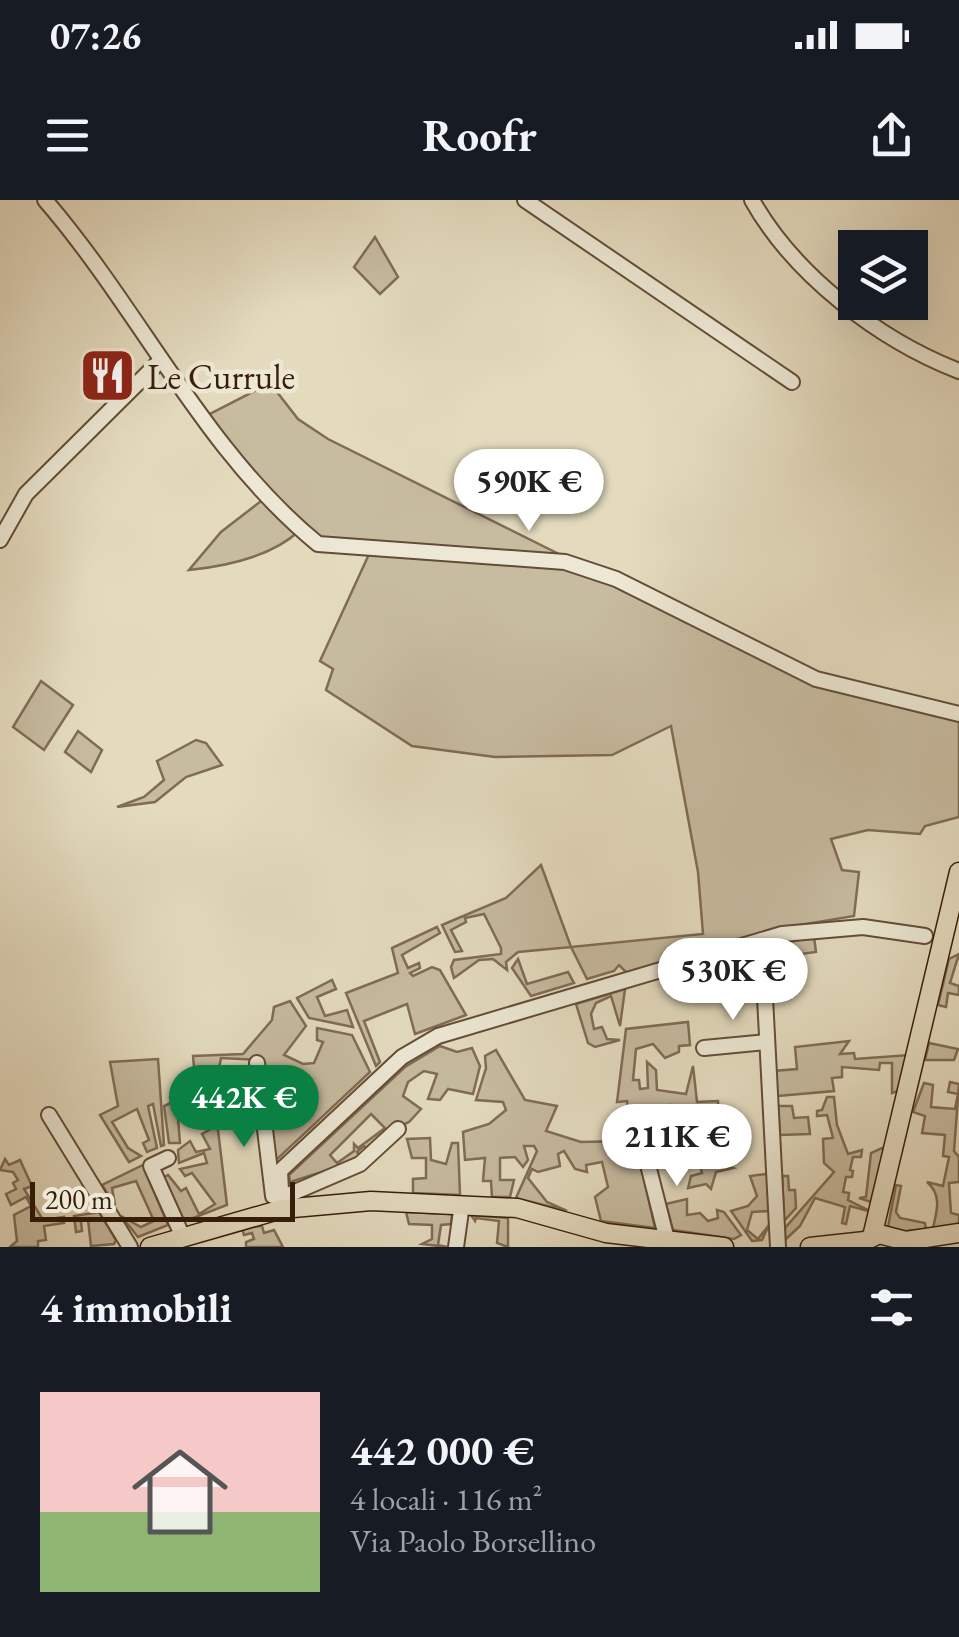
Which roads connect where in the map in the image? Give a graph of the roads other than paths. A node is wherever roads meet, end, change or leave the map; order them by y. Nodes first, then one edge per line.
1 (45, 200) edge
2 (525, 200) edge
3 (752, 200) edge
4 (161, 360) junction
5 (959, 371) edge
6 (792, 382) dead end
7 (0, 540) edge
8 (959, 714) edge
9 (959, 872) edge
10 (925, 936) dead end
11 (762, 940) junction
12 (768, 1042) junction
13 (704, 1048) dead end
14 (257, 1063) dead end
15 (49, 1115) dead end
16 (398, 1129) dead end
17 (644, 1149) dead end
18 (168, 1158) dead end
19 (281, 1203) junction
20 (462, 1204) junction
21 (182, 1235) junction
22 (959, 1236) edge
23 (880, 1237) edge
24 (667, 1240) junction
25 (840, 1246) edge
26 (130, 1247) edge
27 (150, 1247) edge
28 (456, 1247) edge
29 (724, 1247) edge
30 (778, 1247) edge
31 (810, 1247) edge
32 (913, 1247) edge

1 - 4 street
2 - 6 street
3 - 5 street
4 - 7 street
4 - 8 street
9 - 23 main road
10 - 11 street
11 - 12 street
11 - 19 street
12 - 13 street
12 - 30 street
14 - 19 street
15 - 26 street
16 - 19 street
17 - 24 street
18 - 21 street
19 - 20 main road
19 - 21 main road
20 - 24 main road
20 - 28 street
21 - 27 main road
22 - 23 main road
22 - 32 main road
23 - 25 main road
24 - 29 main road
25 - 31 main road

